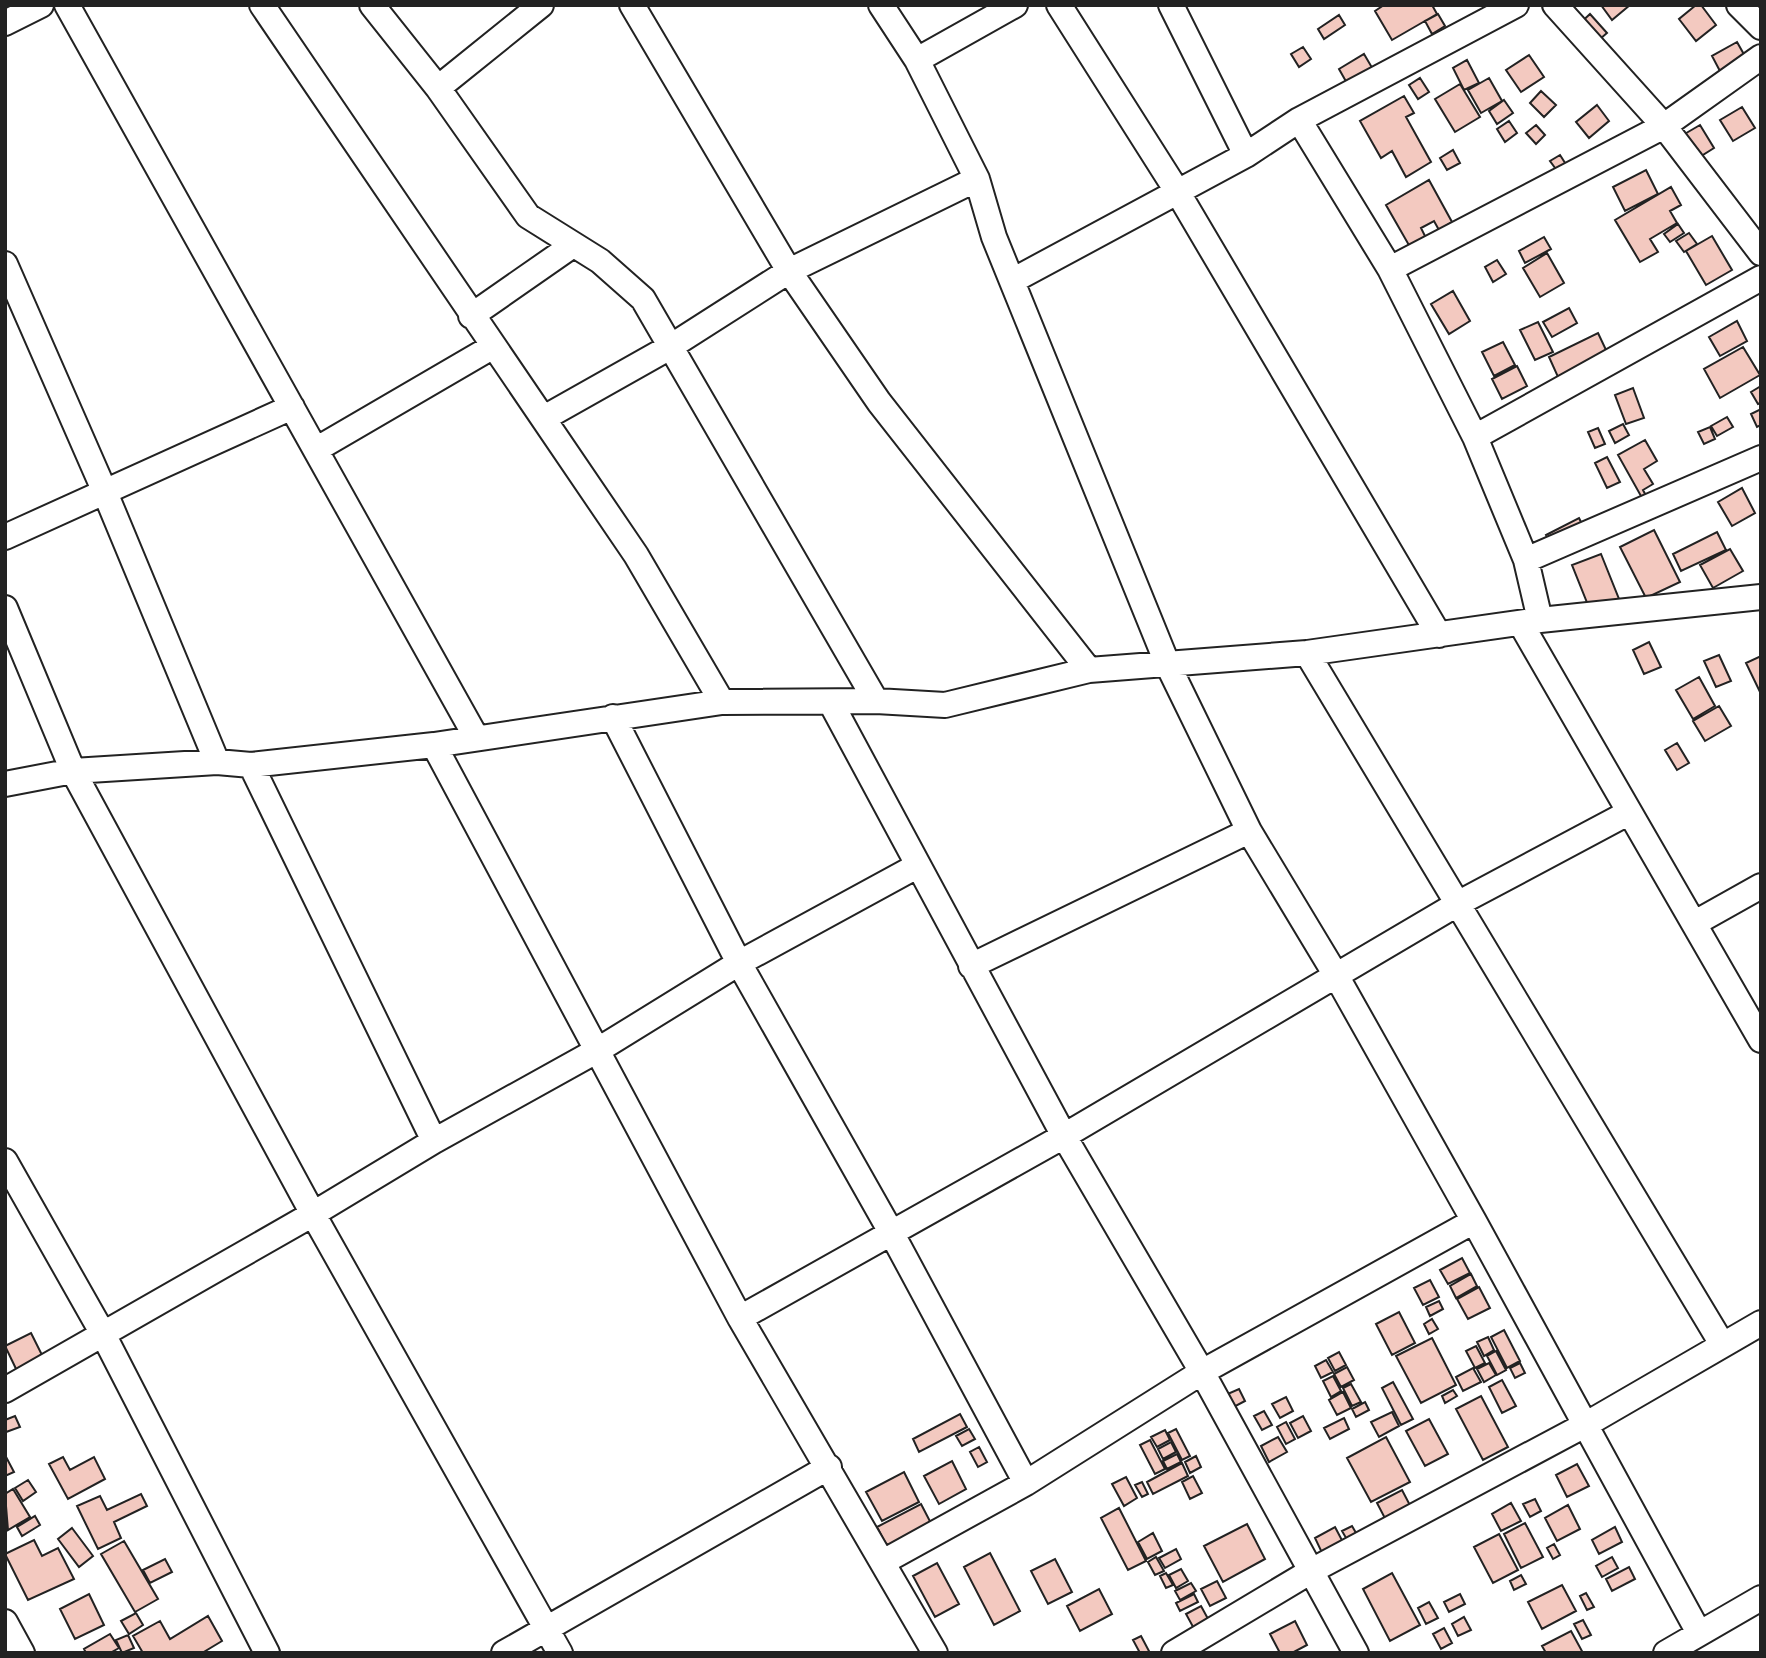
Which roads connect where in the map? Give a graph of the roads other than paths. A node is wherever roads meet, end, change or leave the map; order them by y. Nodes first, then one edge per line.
1 (41, 5) edge
2 (67, 5) edge
3 (262, 5) edge
4 (372, 5) edge
5 (541, 5) edge
6 (632, 5) edge
7 (881, 5) edge
8 (1015, 5) edge
9 (1059, 5) edge
10 (1171, 5) edge
11 (1517, 5) edge
12 (1555, 5) edge
13 (1740, 5) edge
14 (5, 23) edge
15 (1761, 27) edge
16 (1761, 57) edge
17 (917, 60) junction
18 (438, 88) junction
19 (1299, 120) junction
20 (1664, 126) junction
21 (1246, 155) junction
22 (977, 179) junction
23 (1177, 191) junction
24 (573, 245) junction
25 (1761, 253) edge
26 (5, 264) edge
27 (1390, 269) junction
28 (789, 271) junction
29 (1761, 278) edge
30 (1013, 281) junction
31 (471, 316) junction
32 (492, 347) junction
33 (670, 347) junction
34 (292, 407) junction
35 (544, 418) junction
36 (1475, 437) junction
37 (317, 449) junction
38 (1761, 458) edge
39 (104, 490) junction
40 (5, 537) edge
41 (1527, 560) junction
42 (1761, 597) edge
43 (5, 608) edge
44 (1530, 622) junction
45 (1439, 635) junction
46 (1307, 653) junction
47 (1167, 663) junction
48 (1089, 670) junction
49 (876, 701) junction
50 (722, 702) junction
51 (831, 703) junction
52 (612, 717) junction
53 (476, 737) junction
54 (435, 745) junction
55 (217, 762) junction
56 (251, 765) junction
57 (73, 771) junction
58 (5, 784) edge
59 (1628, 813) junction
60 (1249, 831) junction
61 (917, 866) junction
62 (1761, 886) edge
63 (1459, 903) junction
64 (1695, 923) junction
65 (738, 963) junction
66 (971, 966) junction
67 (1337, 977) junction
68 (1761, 1040) edge
69 (598, 1049) junction
70 (1064, 1136) junction
71 (434, 1141) junction
72 (5, 1161) edge
73 (313, 1214) junction
74 (1474, 1221) junction
75 (891, 1232) junction
76 (740, 1318) junction
77 (1761, 1324) edge
78 (103, 1334) junction
79 (1722, 1345) junction
80 (1202, 1372) junction
81 (5, 1390) edge
82 (1585, 1425) junction
83 (829, 1467) junction
84 (1026, 1483) junction
85 (883, 1562) junction
86 (1313, 1570) junction
87 (1761, 1598) edge
88 (5, 1622) edge
89 (547, 1630) junction
90 (1699, 1633) junction
91 (23, 1653) edge
92 (267, 1653) edge
93 (504, 1653) edge
94 (560, 1653) edge
95 (935, 1653) edge
96 (1174, 1653) edge
97 (1356, 1653) edge
98 (1666, 1653) edge

1 - 14 street
2 - 34 street
3 - 31 street
4 - 18 street
5 - 18 street
6 - 28 street
7 - 17 street
8 - 17 street
9 - 23 street
10 - 21 street
11 - 19 street
12 - 20 street
13 - 15 street
16 - 20 street
17 - 22 street
18 - 24 street
19 - 21 street
19 - 27 street
20 - 25 street
20 - 27 street
21 - 23 street
22 - 28 street
22 - 30 street
23 - 30 street
23 - 45 street
24 - 31 street
24 - 33 street
26 - 39 street
27 - 36 street
28 - 33 street
28 - 48 street
29 - 36 street
30 - 47 street
31 - 32 street
32 - 35 street
32 - 37 street
33 - 35 street
33 - 49 street
34 - 37 street
34 - 39 street
35 - 50 street
36 - 41 street
37 - 53 street
38 - 41 street
39 - 40 street
39 - 55 street
41 - 44 street
42 - 44 street
43 - 57 street
44 - 45 street
44 - 59 street
45 - 46 street
46 - 47 street
46 - 63 street
47 - 48 street
47 - 60 street
48 - 49 street
49 - 51 street
50 - 51 street
50 - 52 street
51 - 61 street
52 - 53 street
52 - 65 street
53 - 54 street
54 - 56 street
54 - 69 street
55 - 56 street
55 - 57 street
56 - 71 street
57 - 58 street
57 - 73 street
59 - 63 street
59 - 64 street
60 - 66 street
60 - 67 street
61 - 65 street
61 - 66 street
62 - 64 street
63 - 67 street
63 - 79 street
64 - 68 street
65 - 69 street
65 - 75 street
66 - 70 street
67 - 70 street
67 - 74 street
69 - 71 street
69 - 76 street
70 - 75 street
70 - 80 street
71 - 73 street
72 - 78 street
73 - 78 street
73 - 89 street
74 - 80 street
74 - 82 street
75 - 76 street
75 - 84 street
76 - 83 street
77 - 79 street
78 - 81 street
78 - 92 street
79 - 82 street
80 - 84 street
80 - 86 street
82 - 86 street
82 - 90 street
83 - 85 street
83 - 89 street
84 - 85 street
85 - 95 street
86 - 96 street
86 - 97 street
87 - 90 street
88 - 91 street
89 - 93 street
89 - 94 street
90 - 98 street

